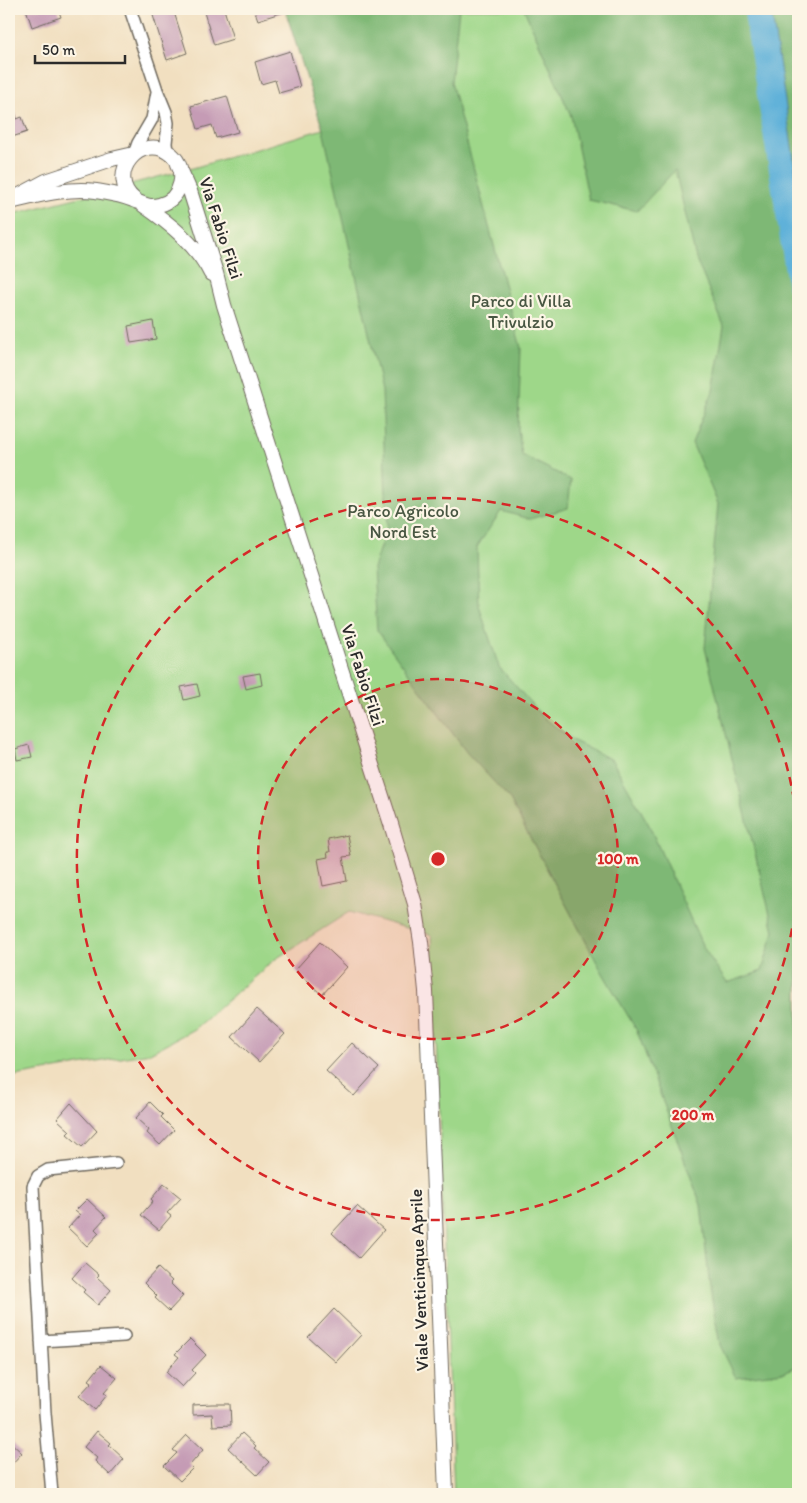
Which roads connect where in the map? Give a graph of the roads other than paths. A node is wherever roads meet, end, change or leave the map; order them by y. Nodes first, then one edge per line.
1 (130, 9) edge
2 (157, 90) junction
3 (167, 152) junction
4 (134, 154) junction
5 (178, 164) junction
6 (9, 201) edge
7 (138, 202) junction
8 (224, 305) junction
9 (429, 1063) joint
10 (116, 1164) dead end
11 (124, 1336) dead end
12 (41, 1341) junction
13 (52, 1494) edge
14 (446, 1494) edge

1 - 2 street
2 - 3 street
2 - 4 street
3 - 4 street
3 - 5 street
4 - 6 street
4 - 7 street
5 - 7 street
5 - 8 street, Via Fabio Filzi
6 - 7 street
7 - 8 street, Via Fabio Filzi
8 - 9 street, Via Fabio Filzi
9 - 14 street, Viale Venticinque Aprile
10 - 12 street
11 - 12 street
12 - 13 street

